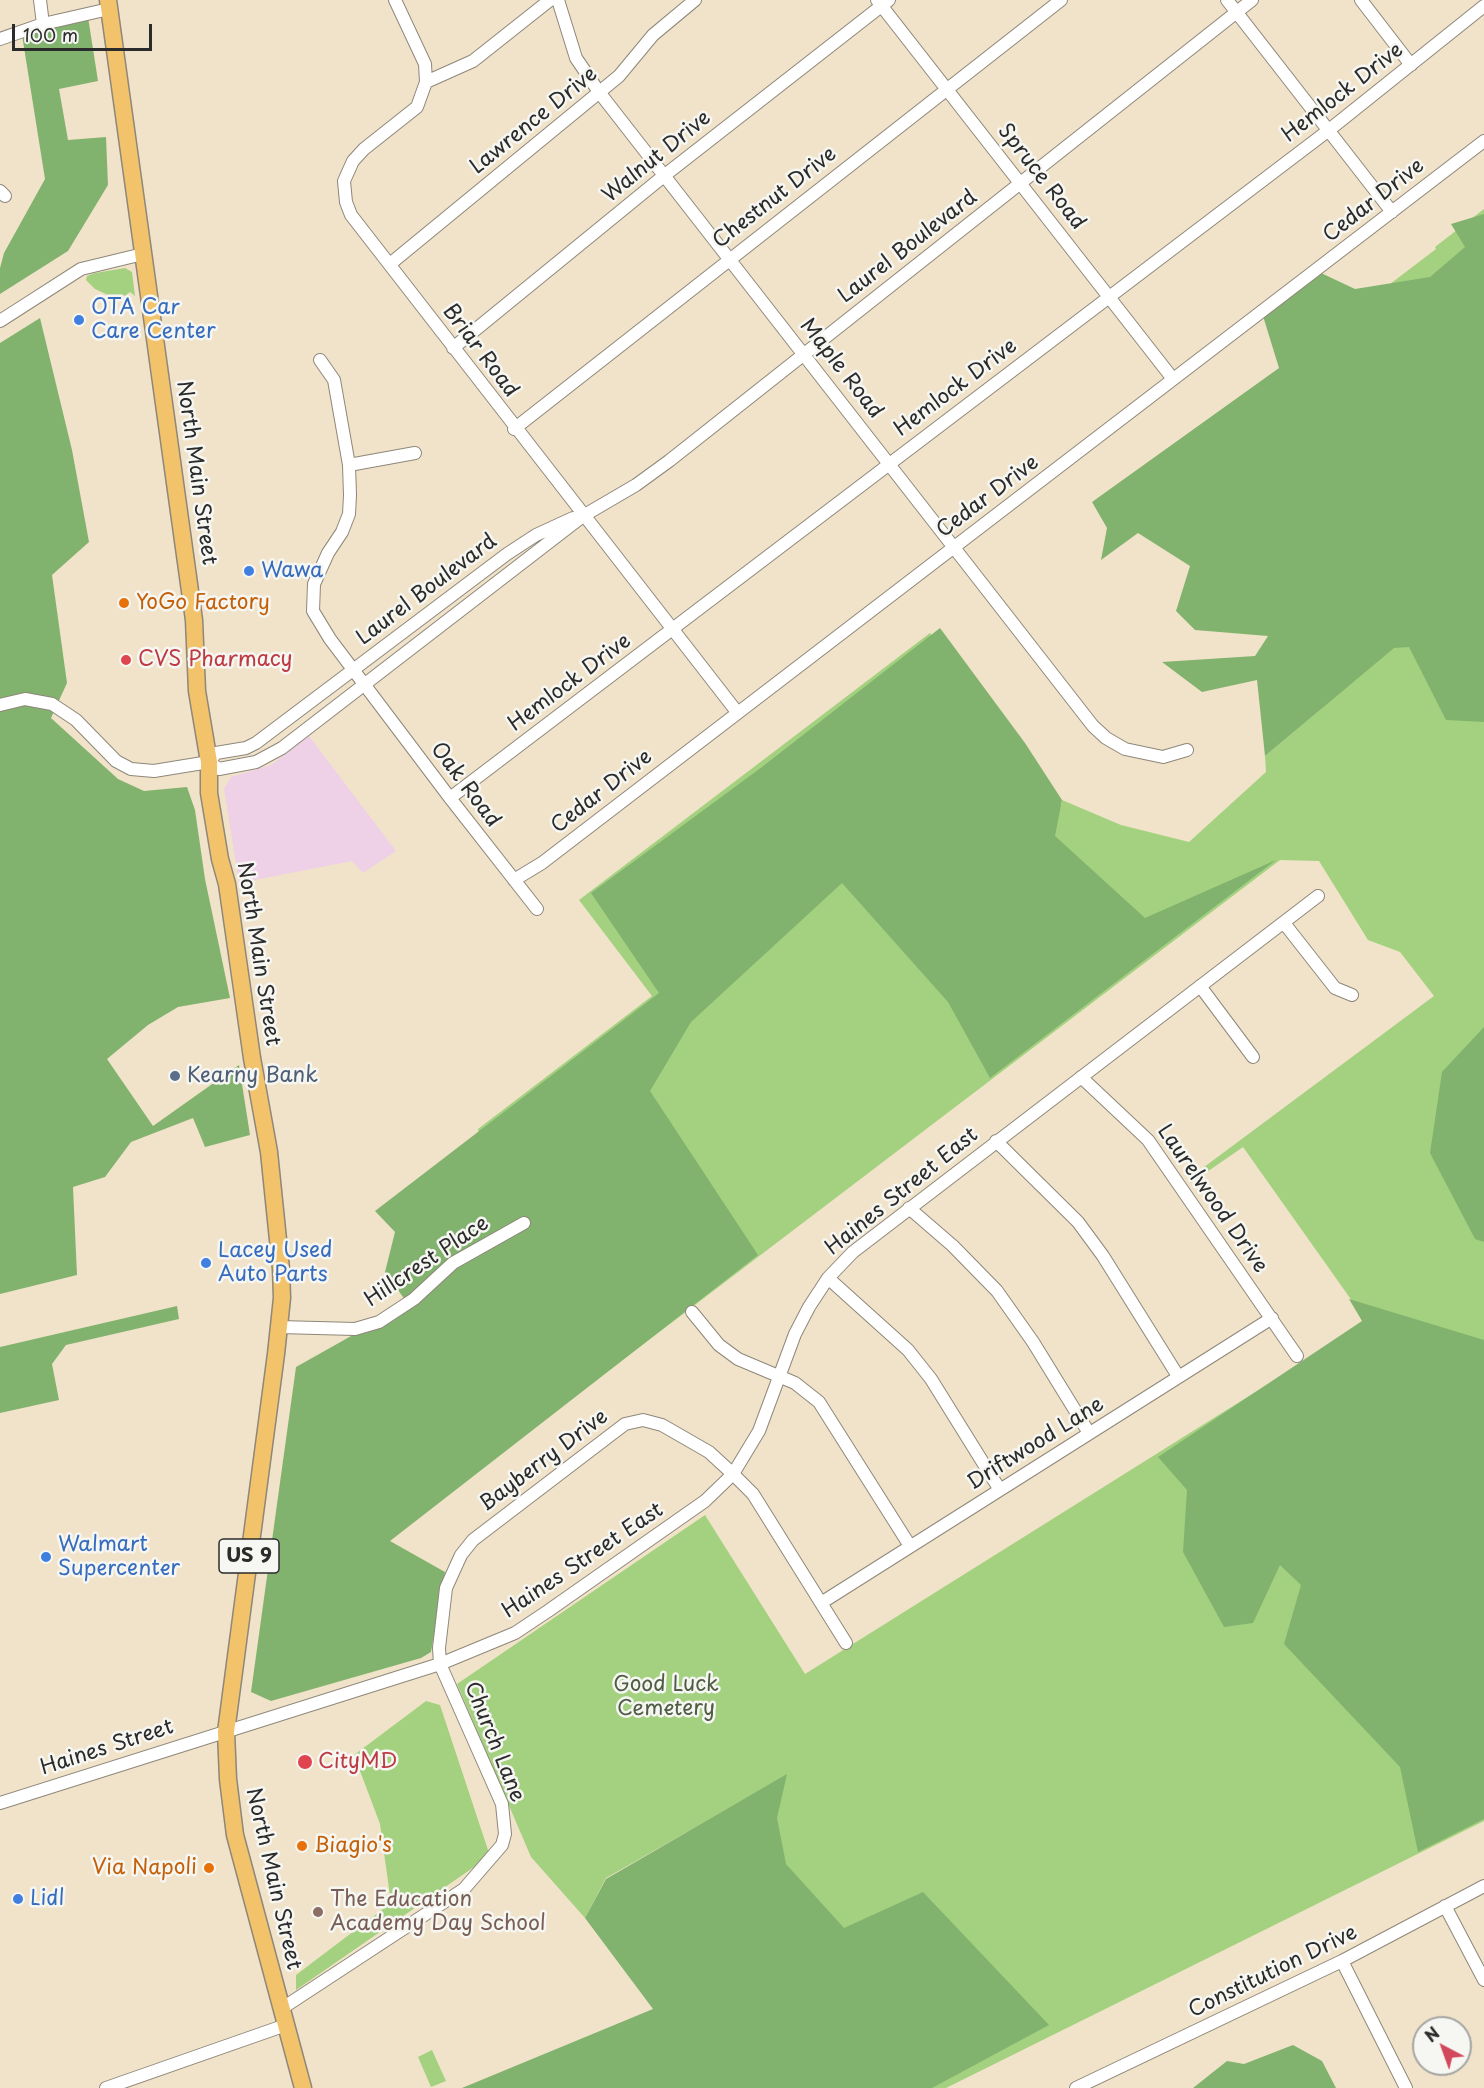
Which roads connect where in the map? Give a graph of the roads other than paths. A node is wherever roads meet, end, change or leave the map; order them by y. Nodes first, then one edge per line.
1 (40, 0) edge
2 (395, 0) edge
3 (550, 0) edge
4 (558, 0) edge
5 (695, 0) edge
6 (1061, 0) edge
7 (1227, 0) edge
8 (1252, 0) edge
9 (1360, 0) edge
10 (883, 2) edge
11 (108, 4) edge
12 (1484, 6) edge
13 (1236, 12) junction
14 (43, 24) junction
15 (0, 39) edge
16 (1411, 65) junction
17 (426, 82) junction
18 (947, 90) junction
19 (599, 92) junction
20 (1329, 130) junction
21 (1484, 141) edge
22 (665, 175) junction
23 (1021, 183) junction
24 (1392, 212) junction
25 (143, 254) junction
26 (730, 258) junction
27 (390, 264) junction
28 (1109, 296) junction
29 (0, 321) edge
30 (453, 348) junction
31 (804, 354) junction
32 (320, 360) dead end
33 (1173, 379) junction
34 (514, 429) junction
35 (415, 453) dead end
36 (890, 463) junction
37 (349, 465) junction
38 (583, 516) junction
39 (956, 546) junction
40 (672, 630) junction
41 (353, 669) junction
42 (364, 684) junction
43 (0, 705) edge
44 (303, 708) junction
45 (736, 712) junction
46 (314, 722) junction
47 (1187, 750) dead end
48 (209, 762) junction
49 (450, 798) junction
50 (514, 880) junction
51 (1318, 896) dead end
52 (537, 909) dead end
53 (1284, 922) junction
54 (1200, 986) junction
55 (1352, 995) dead end
56 (1253, 1057) dead end
57 (1081, 1077) junction
58 (996, 1141) junction
59 (909, 1208) junction
60 (524, 1223) dead end
61 (828, 1278) junction
62 (692, 1312) dead end
63 (1272, 1318) junction
64 (279, 1327) junction
65 (1298, 1356) dead end
66 (1178, 1376) junction
67 (779, 1378) junction
68 (1089, 1433) junction
69 (733, 1474) junction
70 (1000, 1490) junction
71 (910, 1546) junction
72 (821, 1603) junction
73 (846, 1643) dead end
74 (440, 1664) junction
75 (226, 1732) junction
76 (0, 1803) edge
77 (1484, 1886) edge
78 (1445, 1906) junction
79 (1342, 1961) junction
80 (1484, 1980) edge
81 (283, 2017) junction
82 (106, 2088) edge
83 (303, 2088) edge
84 (1076, 2088) edge
85 (1406, 2088) edge

1 - 14 street
2 - 17 street
3 - 17 street
4 - 19 street, Maple Road
5 - 19 street, Lawrence Drive
6 - 18 street, Chestnut Drive
7 - 13 street
8 - 13 street, Laurel Boulevard
9 - 16 street
10 - 18 street, Spruce Road
10 - 22 street, Walnut Drive
11 - 14 street
11 - 25 highway, North Main Street / US 9
12 - 16 street, Hemlock Drive
13 - 20 street
13 - 23 street, Laurel Boulevard
14 - 15 street
16 - 20 street, Hemlock Drive
17 - 27 street, Briar Road
18 - 23 street, Spruce Road
18 - 26 street, Chestnut Drive
19 - 22 street, Maple Road
19 - 27 street, Lawrence Drive
20 - 24 street
20 - 28 street, Hemlock Drive
21 - 24 street, Cedar Drive
22 - 26 street, Maple Road
22 - 30 street, Walnut Drive
23 - 28 street, Spruce Road
23 - 31 street, Laurel Boulevard
24 - 33 street, Cedar Drive
25 - 29 street
25 - 48 highway, North Main Street / US 9
26 - 31 street, Maple Road
26 - 34 street, Chestnut Drive
27 - 30 street, Briar Road
28 - 33 street, Spruce Road
28 - 36 street, Hemlock Drive
30 - 34 street, Briar Road
31 - 36 street, Maple Road
31 - 38 street, Laurel Boulevard
32 - 37 street, Oak Road
33 - 39 street, Cedar Drive
34 - 38 street, Briar Road
35 - 37 street
36 - 39 street, Maple Road
36 - 40 street, Hemlock Drive
37 - 41 street, Oak Road
38 - 40 street, Briar Road
38 - 41 street, Laurel Boulevard
38 - 42 street, Laurel Boulevard
39 - 45 street, Cedar Drive
39 - 47 street, Maple Road
40 - 45 street, Briar Road
40 - 49 street, Hemlock Drive
41 - 42 street, Oak Road
41 - 44 street, Laurel Boulevard
42 - 46 street, Laurel Boulevard
42 - 49 street, Oak Road
43 - 48 street, Laurel Boulevard
44 - 46 street
44 - 48 street, Laurel Boulevard
45 - 50 street, Cedar Drive
46 - 48 street, Laurel Boulevard
48 - 64 highway, North Main Street / US 9
49 - 50 street, Oak Road
50 - 52 street, Oak Road
51 - 53 street, Haines Street East
53 - 54 street, Haines Street East
53 - 55 street
54 - 56 street
54 - 57 street, Haines Street East
57 - 58 street, Haines Street East
57 - 63 street, Laurelwood Drive
58 - 59 street, Haines Street East
58 - 66 street
59 - 61 street, Haines Street East
59 - 68 street
60 - 64 street, Hillcrest Place
61 - 67 street, Haines Street East
61 - 70 street
62 - 67 street
63 - 65 street, Laurelwood Drive
63 - 66 street, Driftwood Lane
64 - 75 highway, North Main Street / US 9
66 - 68 street, Driftwood Lane
67 - 69 street, Haines Street East
67 - 71 street
68 - 70 street, Driftwood Lane
69 - 72 street, Bayberry Drive
69 - 74 street, Haines Street East
69 - 74 street, Bayberry Drive
70 - 71 street, Driftwood Lane
71 - 72 street, Driftwood Lane
72 - 73 street, Bayberry Drive
74 - 75 street, Haines Street East
74 - 81 street, Church Lane
75 - 76 street, Haines Street
75 - 81 highway, North Main Street / US 9
77 - 78 street, Constitution Drive
78 - 79 street, Constitution Drive
78 - 80 street
79 - 84 street, Constitution Drive
79 - 85 street
81 - 82 street, Church Lane
81 - 83 highway, North Main Street / US 9

